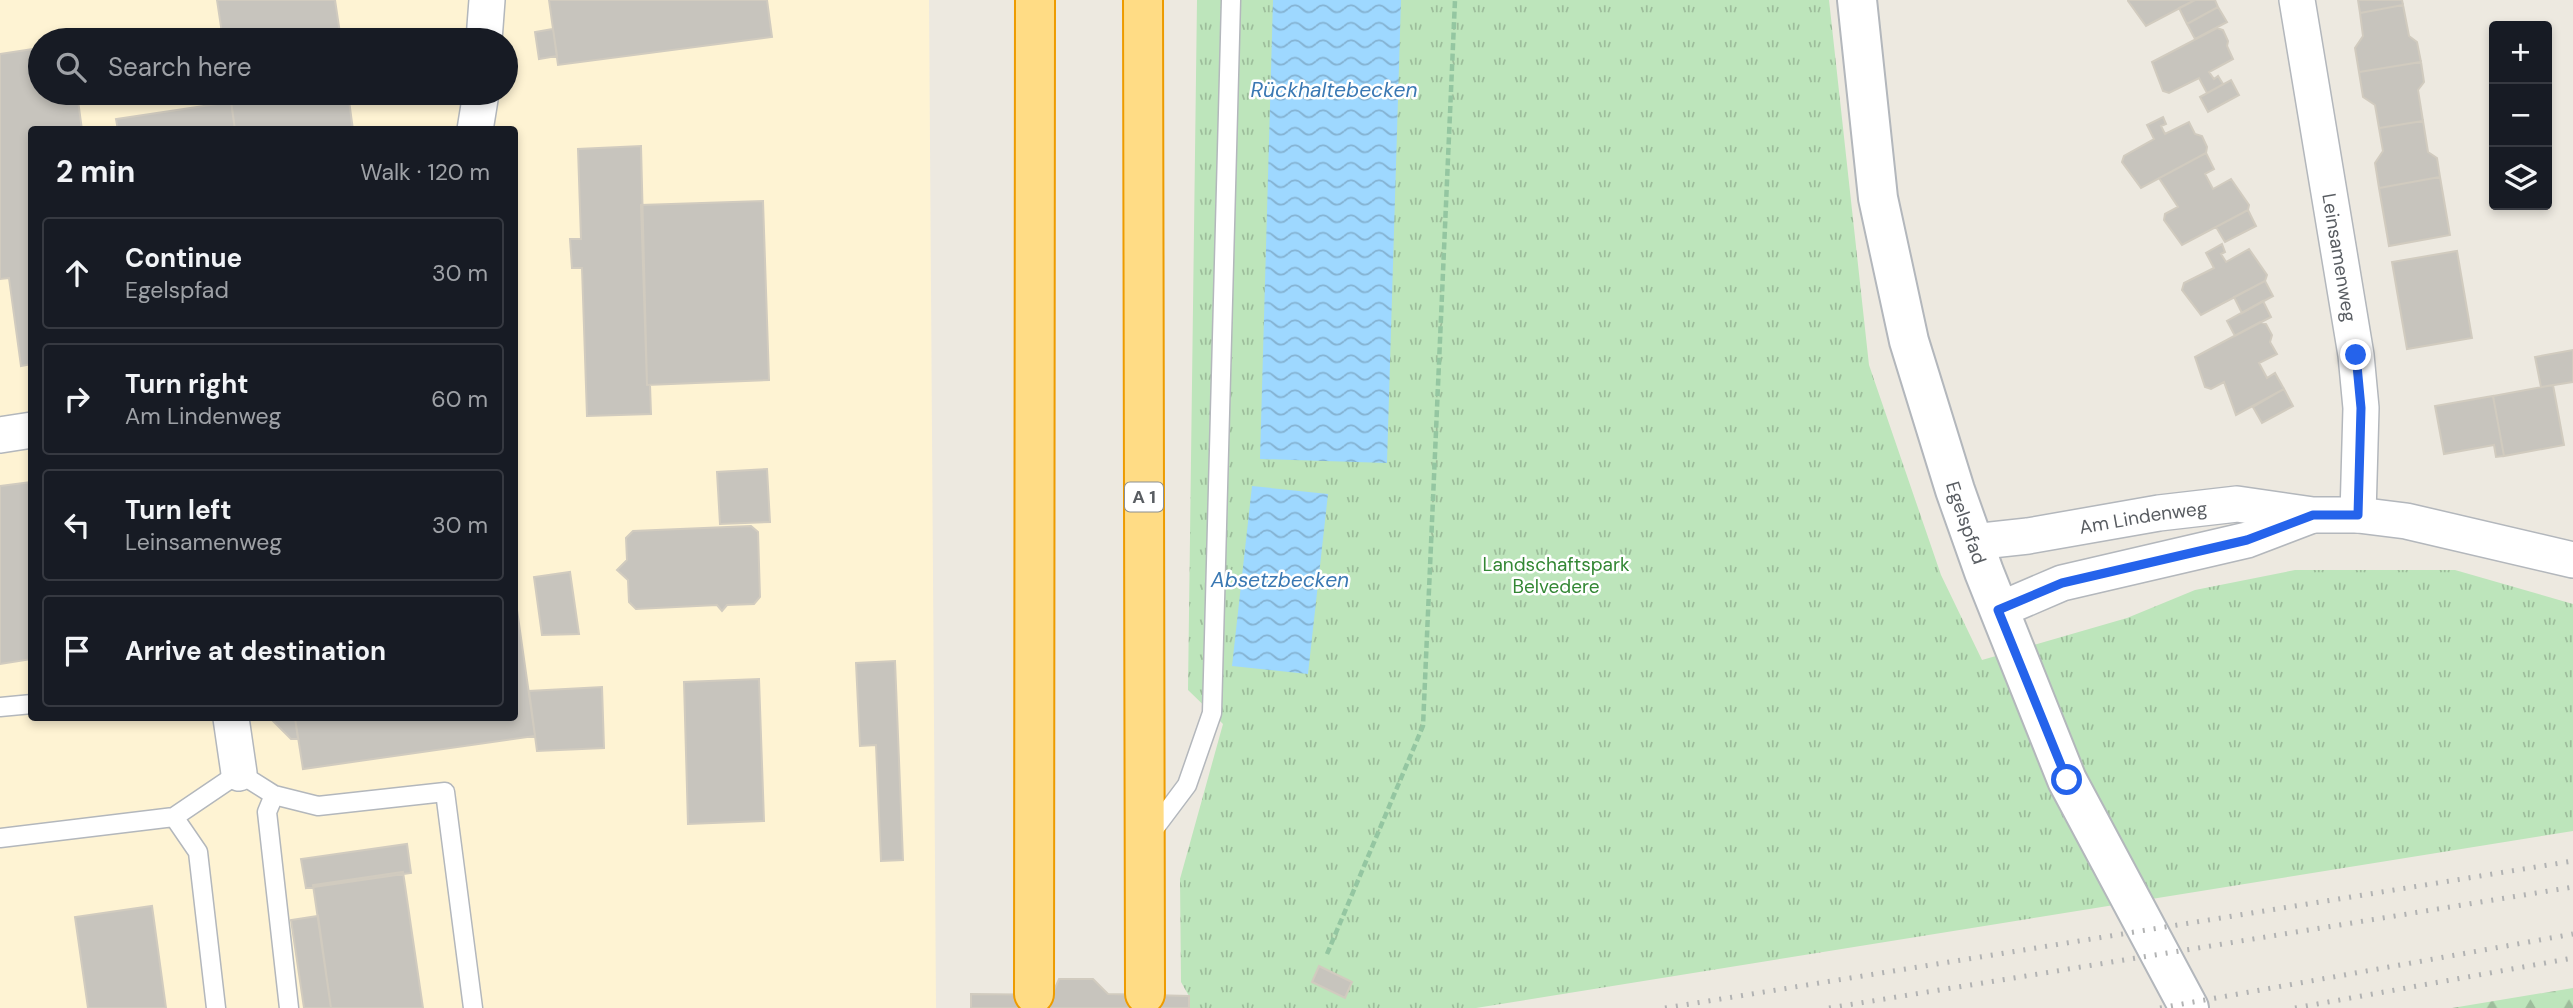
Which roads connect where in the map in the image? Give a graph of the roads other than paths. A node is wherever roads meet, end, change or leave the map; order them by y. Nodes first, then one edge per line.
1 (487, 0) edge
2 (1035, 0) edge
3 (1143, 0) edge
4 (1231, 0) edge
5 (1857, 0) edge
6 (2297, 0) edge
7 (485, 28) edge
8 (479, 105) edge
9 (476, 126) edge
10 (28, 431) edge
11 (0, 435) edge
12 (2313, 515) junction
13 (2358, 515) junction
14 (1973, 542) junction
15 (2573, 560) edge
16 (1998, 610) junction
17 (28, 704) edge
18 (0, 707) edge
19 (231, 721) edge
20 (239, 772) junction
21 (274, 795) junction
22 (174, 817) junction
23 (0, 838) edge
24 (1145, 841) junction
25 (1034, 994) dead end
26 (1145, 994) dead end
27 (216, 1008) edge
28 (289, 1008) edge
29 (472, 1008) edge
30 (2189, 1008) edge

1 - 7 street
2 - 25 highway
3 - 24 highway, A 1
4 - 24 lane
5 - 14 street, Egelspfad
6 - 13 street, Leinsamenweg
8 - 9 street
10 - 11 street
12 - 13 street, Am Lindenweg
12 - 14 street, Am Lindenweg
12 - 16 street, Am Lindenweg
13 - 15 street, Am Lindenweg
14 - 16 street, Egelspfad
16 - 30 street, Egelspfad
17 - 18 lane
19 - 20 street
20 - 21 lane
20 - 22 lane
21 - 28 lane
21 - 29 lane
22 - 23 lane
22 - 27 lane
24 - 26 highway, A 1

